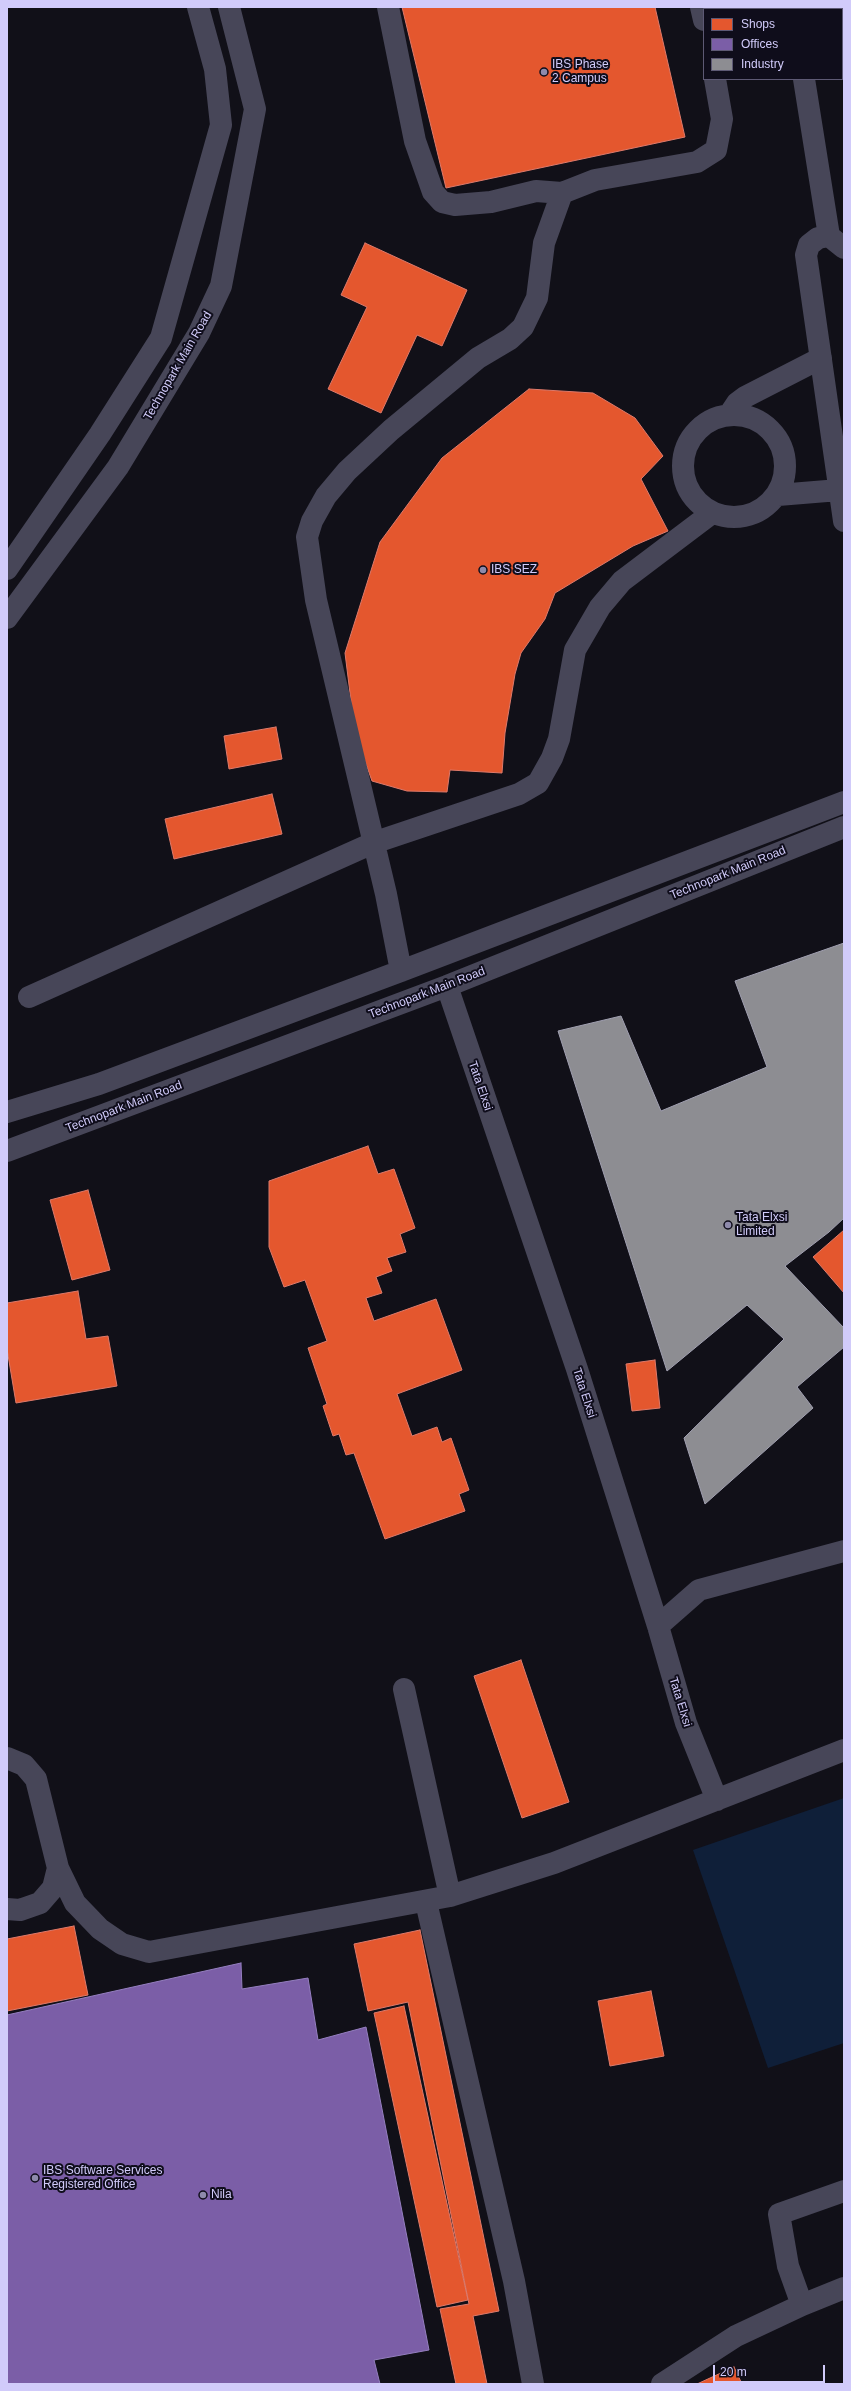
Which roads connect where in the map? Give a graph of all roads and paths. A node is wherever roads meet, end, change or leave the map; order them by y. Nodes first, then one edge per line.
1 (198, 7) edge
2 (229, 7) edge
3 (388, 7) edge
4 (716, 80) edge
5 (804, 80) edge
6 (562, 193) junction
7 (836, 242) edge
8 (821, 358) junction
9 (729, 415) junction
10 (837, 423) edge
11 (839, 490) junction
12 (778, 495) junction
13 (712, 513) junction
14 (844, 521) edge
15 (7, 569) edge
16 (7, 618) edge
17 (844, 802) edge
18 (844, 827) edge
19 (373, 843) junction
20 (401, 971) junction
21 (446, 986) junction
22 (29, 997) dead end
23 (7, 1112) edge
24 (7, 1151) edge
25 (844, 1551) edge
26 (658, 1626) junction
27 (404, 1689) dead end
28 (844, 1750) edge
29 (7, 1758) edge
30 (717, 1800) junction
31 (58, 1868) junction
32 (450, 1896) junction
33 (426, 1902) junction
34 (7, 1909) edge
35 (844, 2191) edge
36 (844, 2288) edge
37 (802, 2304) junction
38 (533, 2384) edge
39 (662, 2384) edge

1 - 15 street
2 - 16 street, Technopark Main Road
3 - 6 street
4 - 6 street
5 - 7 street
6 - 19 street
7 - 8 street
8 - 9 street
8 - 10 street
9 - 12 street
9 - 13 street
10 - 11 street
11 - 12 street
11 - 14 street
12 - 13 street
13 - 19 street
17 - 20 street
18 - 21 street, Technopark Main Road
19 - 20 street
19 - 22 street
20 - 23 street
21 - 24 street, Technopark Main Road
21 - 26 street, Tata Elxsi
25 - 26 street
26 - 30 street, Tata Elxsi
27 - 32 street
28 - 30 street
29 - 31 street
30 - 32 street
31 - 33 street
31 - 34 street
32 - 33 street
33 - 38 street
35 - 37 street
36 - 37 street
37 - 39 street

